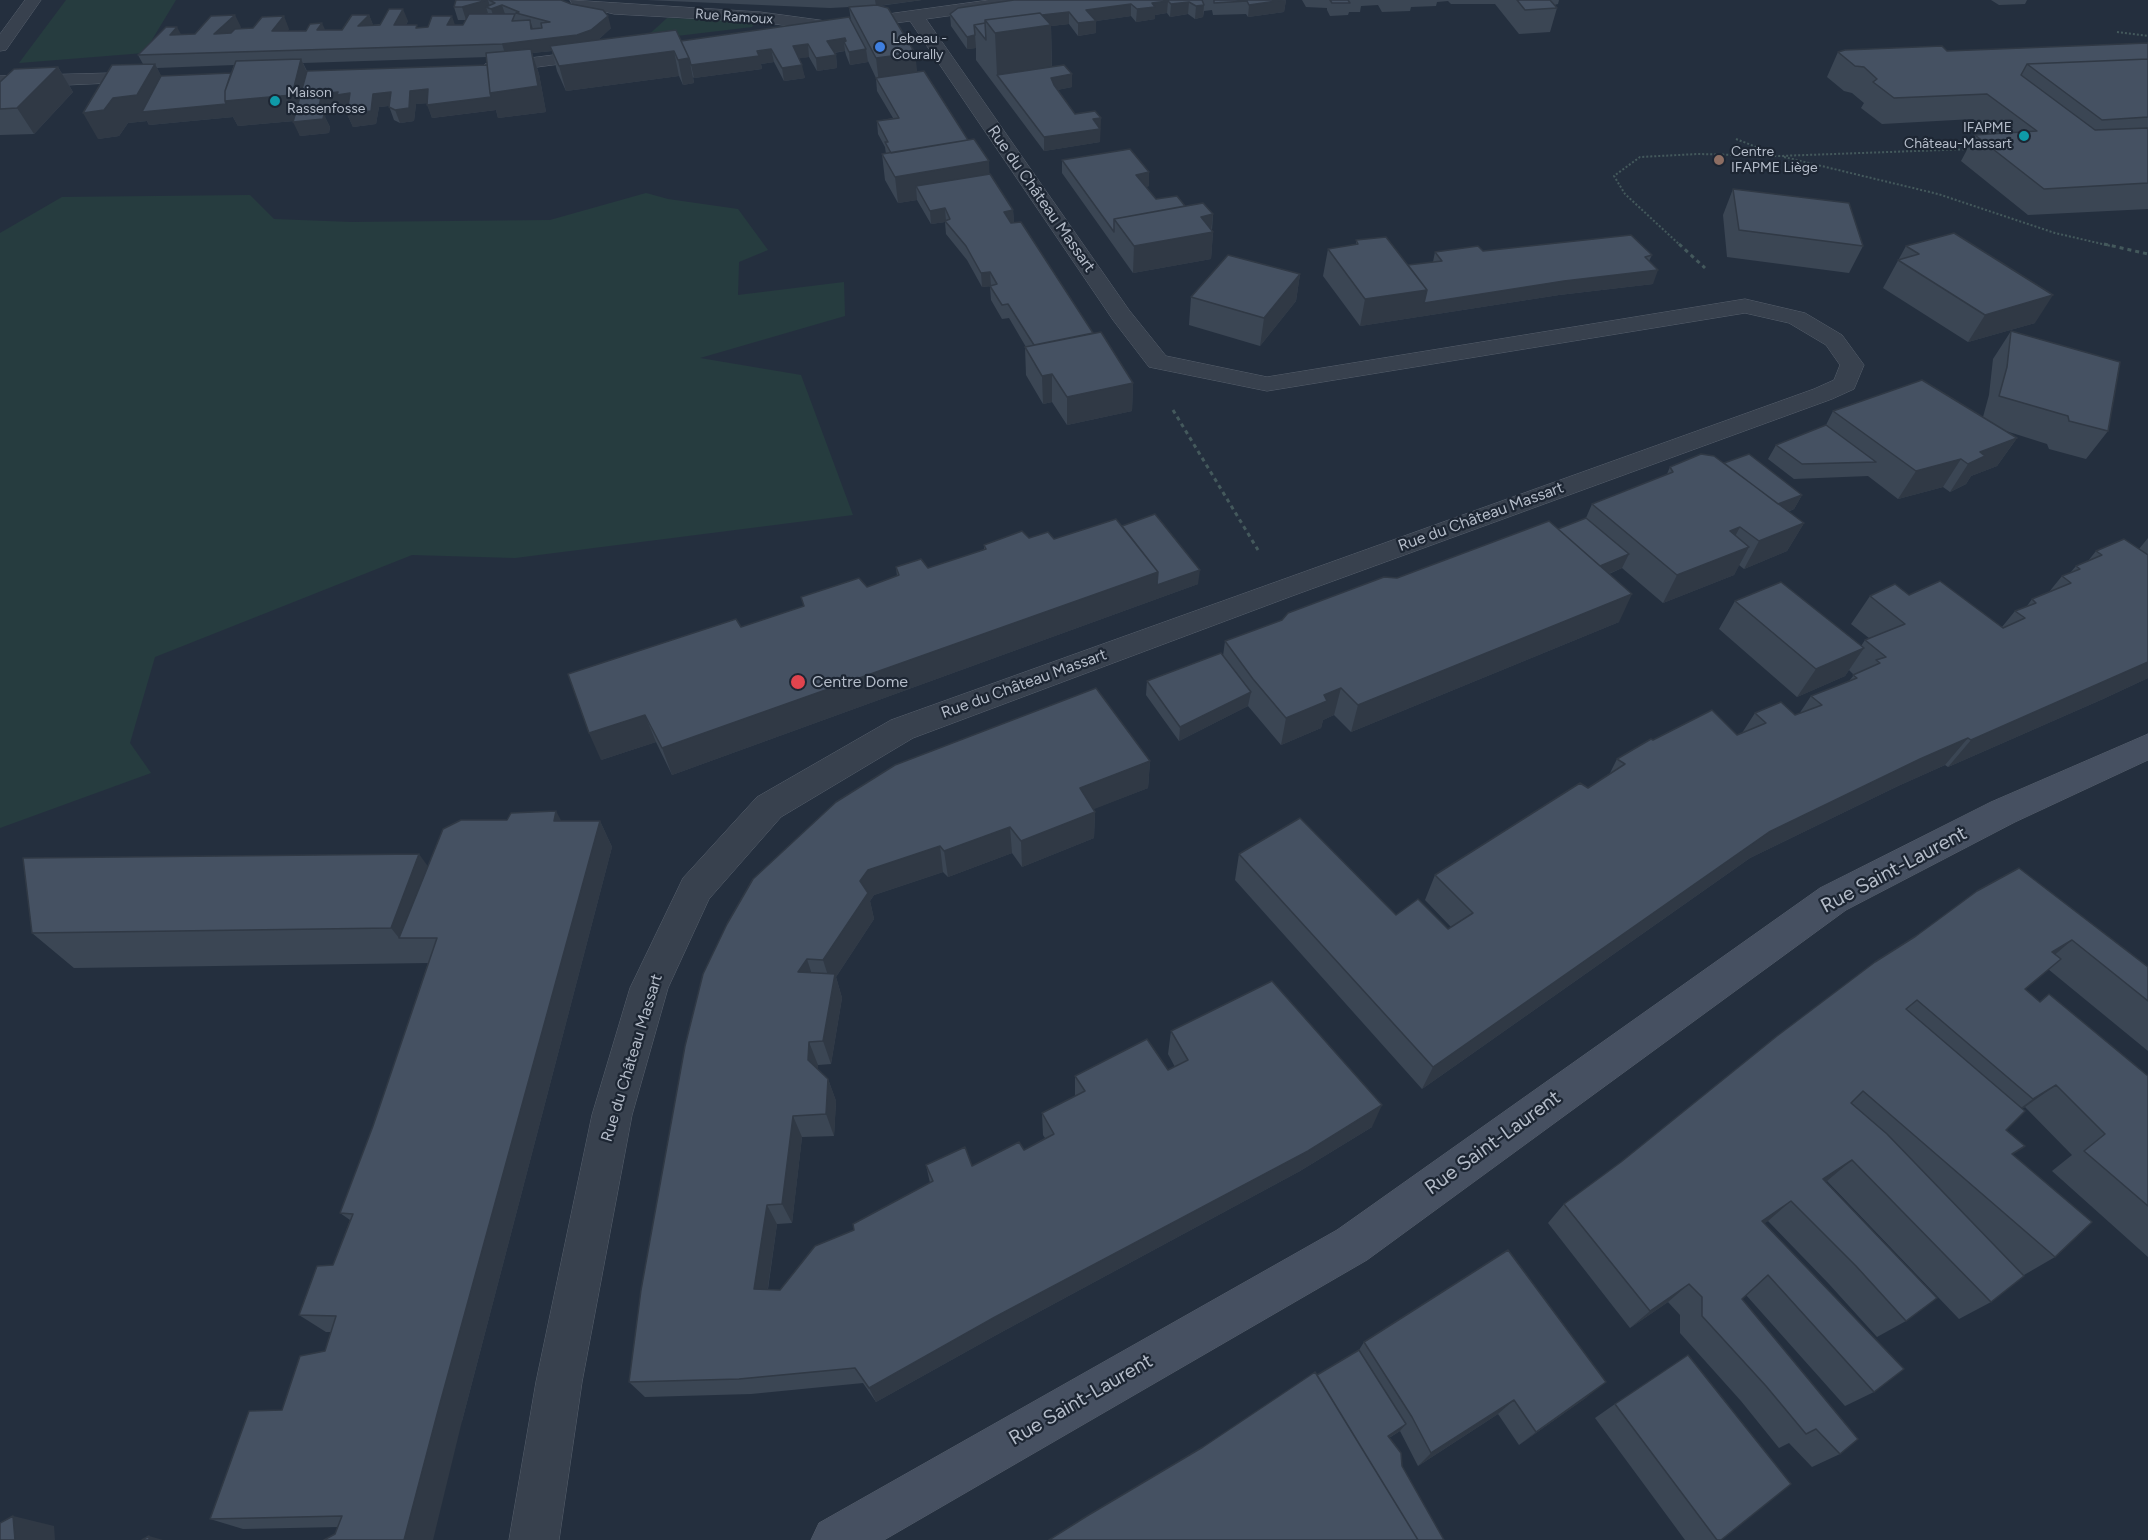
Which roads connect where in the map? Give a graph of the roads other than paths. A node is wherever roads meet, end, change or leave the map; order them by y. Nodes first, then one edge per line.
1 (33, 0) edge
2 (578, 0) edge
3 (1025, 0) edge
4 (650, 12) junction
5 (915, 16) junction
6 (883, 19) edge
7 (840, 23) edge
8 (819, 25) junction
9 (639, 31) dead end
10 (751, 34) edge
11 (0, 46) edge
12 (617, 52) edge
13 (473, 68) edge
14 (165, 77) edge
15 (0, 82) edge
16 (2148, 746) edge
17 (534, 1540) edge
18 (836, 1540) edge

1 - 11 street
2 - 4 street, Rue Ramoux
3 - 5 street
4 - 8 street, Rue Ramoux
4 - 9 street
5 - 6 street
5 - 17 street, Rue du Château Massart
7 - 8 street
8 - 10 street
12 - 13 street
14 - 15 street
16 - 18 street, Rue Saint-Laurent

